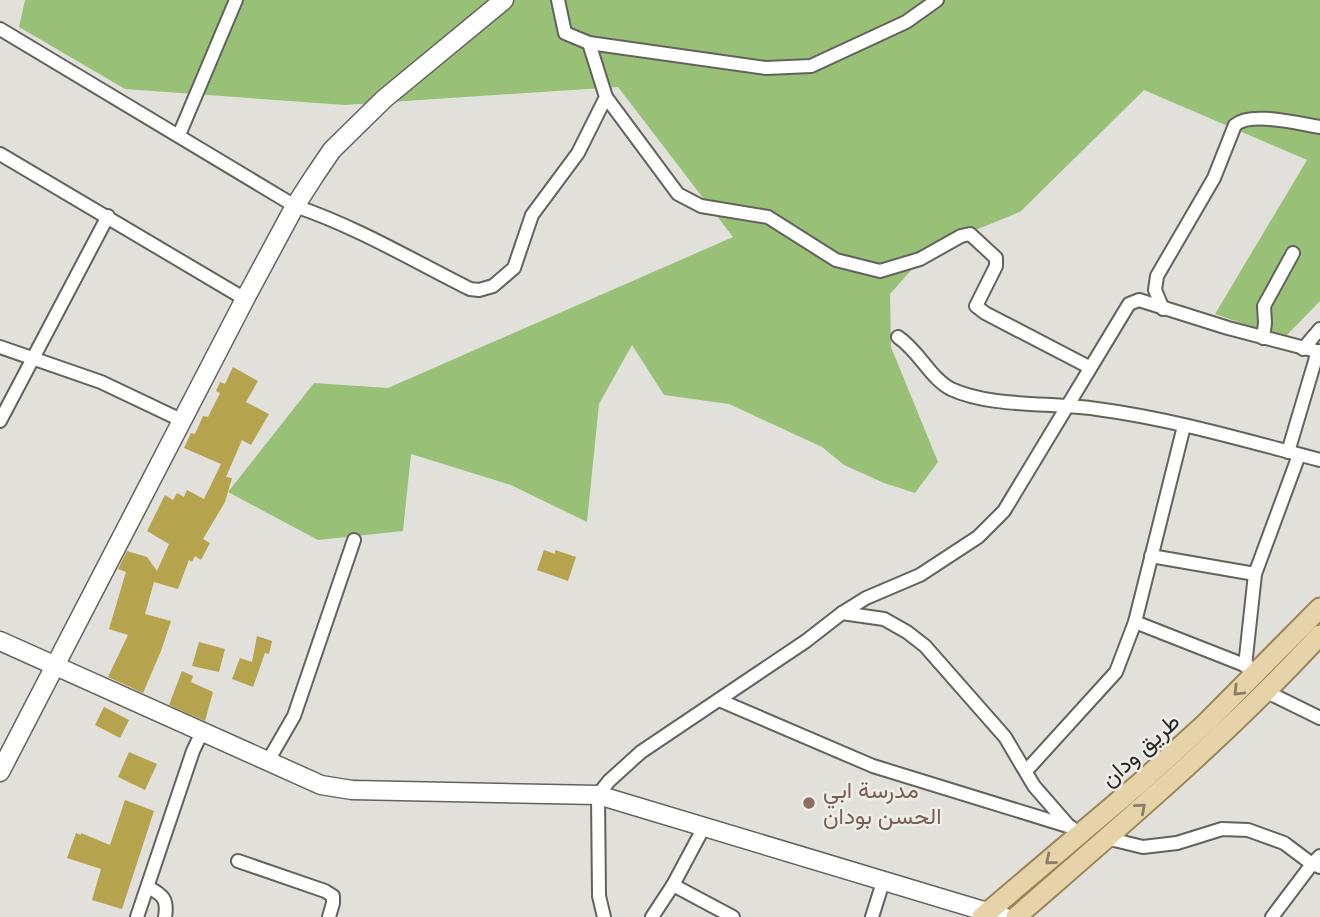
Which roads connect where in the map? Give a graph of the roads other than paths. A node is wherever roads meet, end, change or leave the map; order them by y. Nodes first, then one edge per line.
1 (236, 0) edge
2 (504, 0) edge
3 (558, 0) edge
4 (937, 0) edge
5 (0, 29) edge
6 (589, 43) junction
7 (606, 97) junction
8 (1320, 127) edge
9 (179, 135) junction
10 (0, 154) edge
11 (295, 206) junction
12 (108, 216) junction
13 (1293, 253) dead end
14 (245, 299) junction
15 (1163, 309) junction
16 (1320, 329) edge
17 (898, 337) dead end
18 (1263, 338) junction
19 (0, 347) edge
20 (1303, 349) junction
21 (1319, 352) edge
22 (32, 358) junction
23 (1089, 367) junction
24 (1069, 405) junction
25 (181, 420) junction
26 (0, 421) edge
27 (1184, 426) junction
28 (1293, 453) junction
29 (1320, 460) edge
30 (354, 540) dead end
31 (1152, 556) junction
32 (1255, 574) junction
33 (1320, 608) edge
34 (842, 613) junction
35 (1135, 622) junction
36 (1320, 635) edge
37 (0, 641) edge
38 (54, 666) junction
39 (1252, 668) junction
40 (1267, 692) junction
41 (719, 700) junction
42 (1320, 718) edge
43 (202, 732) junction
44 (268, 761) junction
45 (1026, 771) junction
46 (0, 772) edge
47 (598, 795) junction
48 (704, 827) junction
49 (1075, 831) junction
50 (1106, 838) junction
51 (239, 861) dead end
52 (1317, 862) edge
53 (883, 882) junction
54 (673, 885) junction
55 (148, 887) junction
56 (991, 915) edge
57 (137, 917) edge
58 (166, 917) edge
59 (329, 917) edge
60 (604, 917) edge
61 (652, 917) edge
62 (733, 917) edge
63 (872, 917) edge
64 (1016, 917) edge
65 (1272, 917) edge

1 - 9 street
2 - 11 street
3 - 6 street
4 - 6 street
5 - 9 street
6 - 7 street
7 - 11 street
7 - 23 street
8 - 15 street
9 - 11 street
10 - 12 street
11 - 14 street
12 - 14 street
12 - 22 street
13 - 18 street
14 - 25 street
15 - 18 street
15 - 23 street
16 - 20 street
17 - 24 street
18 - 20 street
19 - 22 street
20 - 21 street
21 - 28 street
22 - 25 street
22 - 26 street
23 - 24 street
24 - 27 street
24 - 34 street
25 - 38 street
27 - 28 street
27 - 31 street
28 - 29 street
28 - 32 street
30 - 44 street
31 - 32 street
31 - 35 street
32 - 39 street
33 - 39 main road, طريق ودان
34 - 41 street
34 - 45 street
35 - 39 street
35 - 45 street
36 - 40 main road, طريق ودان
37 - 38 street
38 - 43 street
38 - 46 street
39 -> 49 main road, طريق ودان
40 - 42 street
50 -> 40 main road, طريق ودان
41 - 47 street
41 - 49 street
43 - 44 street
43 - 55 street
44 - 47 street
45 - 49 street
47 - 48 street
47 - 60 street
48 - 53 street
48 - 54 street
49 -> 56 main road, طريق ودان
50 - 52 street
50 - 64 main road, طريق ودان
51 - 59 street
52 - 65 street
53 - 56 street
53 - 63 street
54 - 61 street
54 - 62 street
55 - 57 street
55 - 58 street

